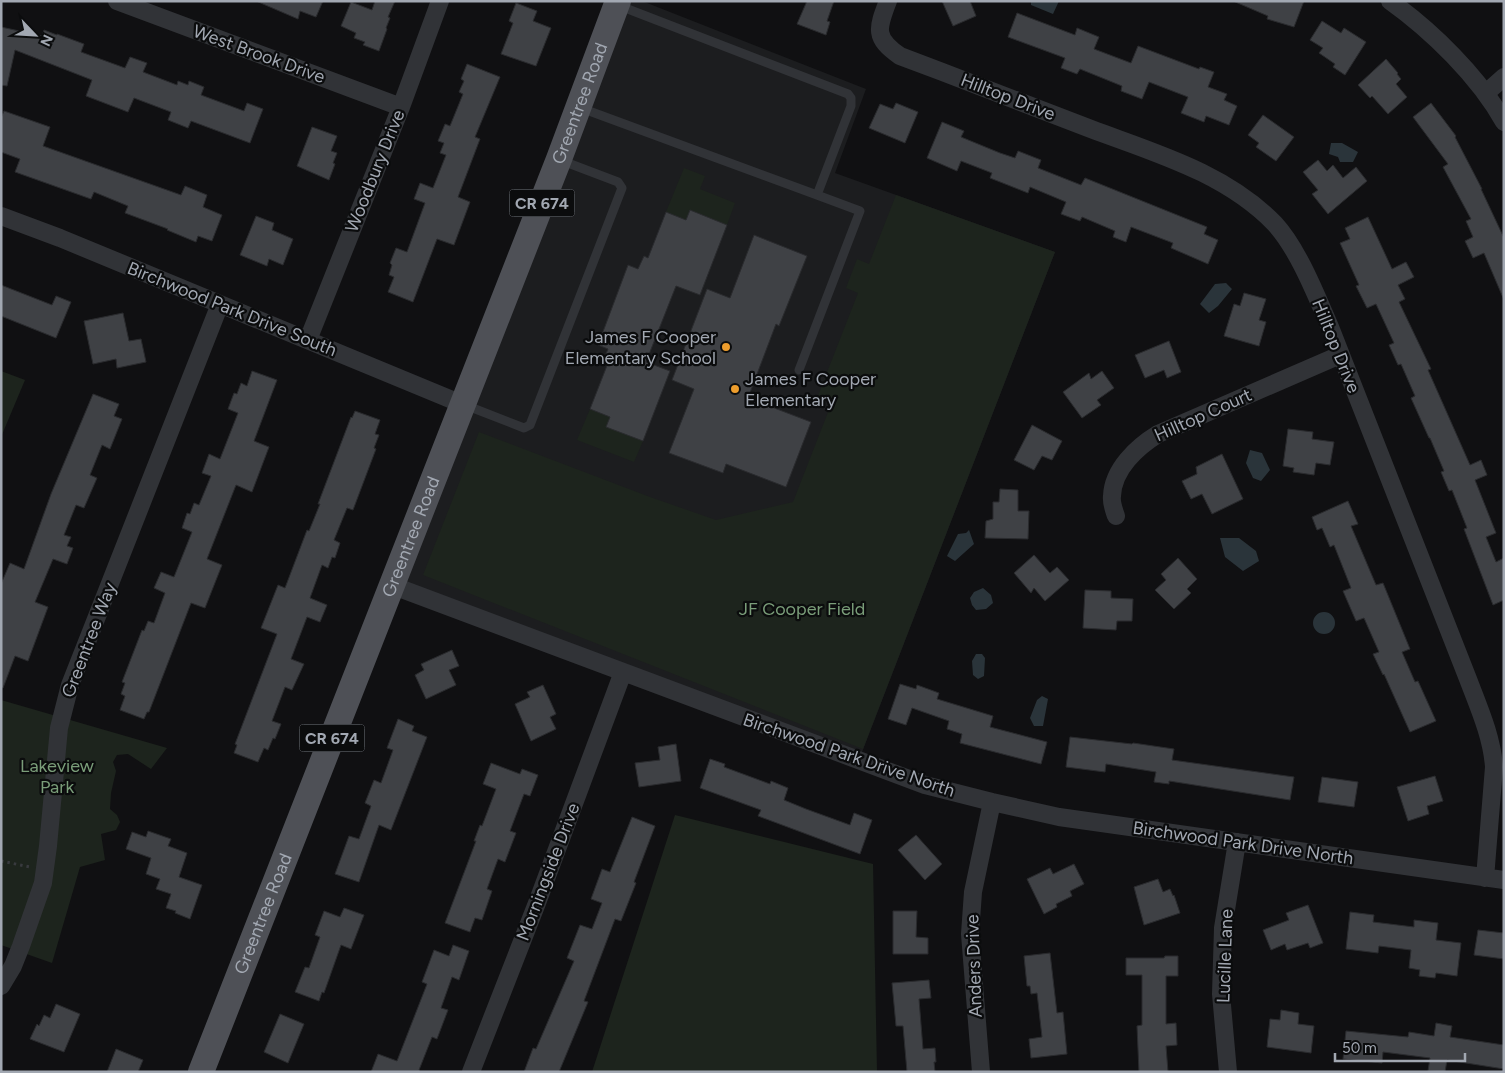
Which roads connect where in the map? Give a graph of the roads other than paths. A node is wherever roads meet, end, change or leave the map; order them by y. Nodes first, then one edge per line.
1 (117, 1) edge
2 (440, 1) edge
3 (888, 1) edge
4 (1390, 1) edge
5 (618, 3) edge
6 (1504, 77) edge
7 (1486, 93) junction
8 (579, 106) junction
9 (401, 107) junction
10 (1504, 122) edge
11 (559, 160) junction
12 (817, 195) junction
13 (1, 216) edge
14 (220, 304) junction
15 (308, 340) junction
16 (1340, 355) junction
17 (799, 370) dead end
18 (462, 404) junction
19 (1116, 516) dead end
20 (391, 585) junction
21 (623, 672) junction
22 (992, 802) junction
23 (1237, 842) junction
24 (1486, 878) junction
25 (1504, 880) edge
26 (1, 986) edge
27 (201, 1072) edge
28 (471, 1072) edge
29 (982, 1072) edge
30 (1228, 1072) edge

1 - 9 street, West Brook Drive
2 - 9 street, Woodbury Drive
3 - 16 street, Hilltop Drive
4 - 7 street
5 - 8 main road, Greentree Road / CR 674
5 - 12 lane
6 - 7 street
7 - 10 street
8 - 11 main road, Greentree Road / CR 674
8 - 12 lane
9 - 15 street, Woodbury Drive
11 - 18 main road, Greentree Road / CR 674
11 - 18 lane
12 - 17 lane
13 - 14 street, Birchwood Park Drive South
14 - 15 street, Birchwood Park Drive South
14 - 26 street, Greentree Way
15 - 18 street, Birchwood Park Drive South
16 - 19 street, Hilltop Court
16 - 24 street, Hilltop Drive
18 - 20 main road, Greentree Road / CR 674
20 - 21 street, Birchwood Park Drive North
20 - 27 main road, Greentree Road / CR 674
21 - 22 street, Birchwood Park Drive North
21 - 28 street, Morningside Drive
22 - 23 street, Birchwood Park Drive North
22 - 29 street, Anders Drive
23 - 24 street, Birchwood Park Drive North
23 - 30 street, Lucille Lane
24 - 25 street, Birchwood Park Drive North

